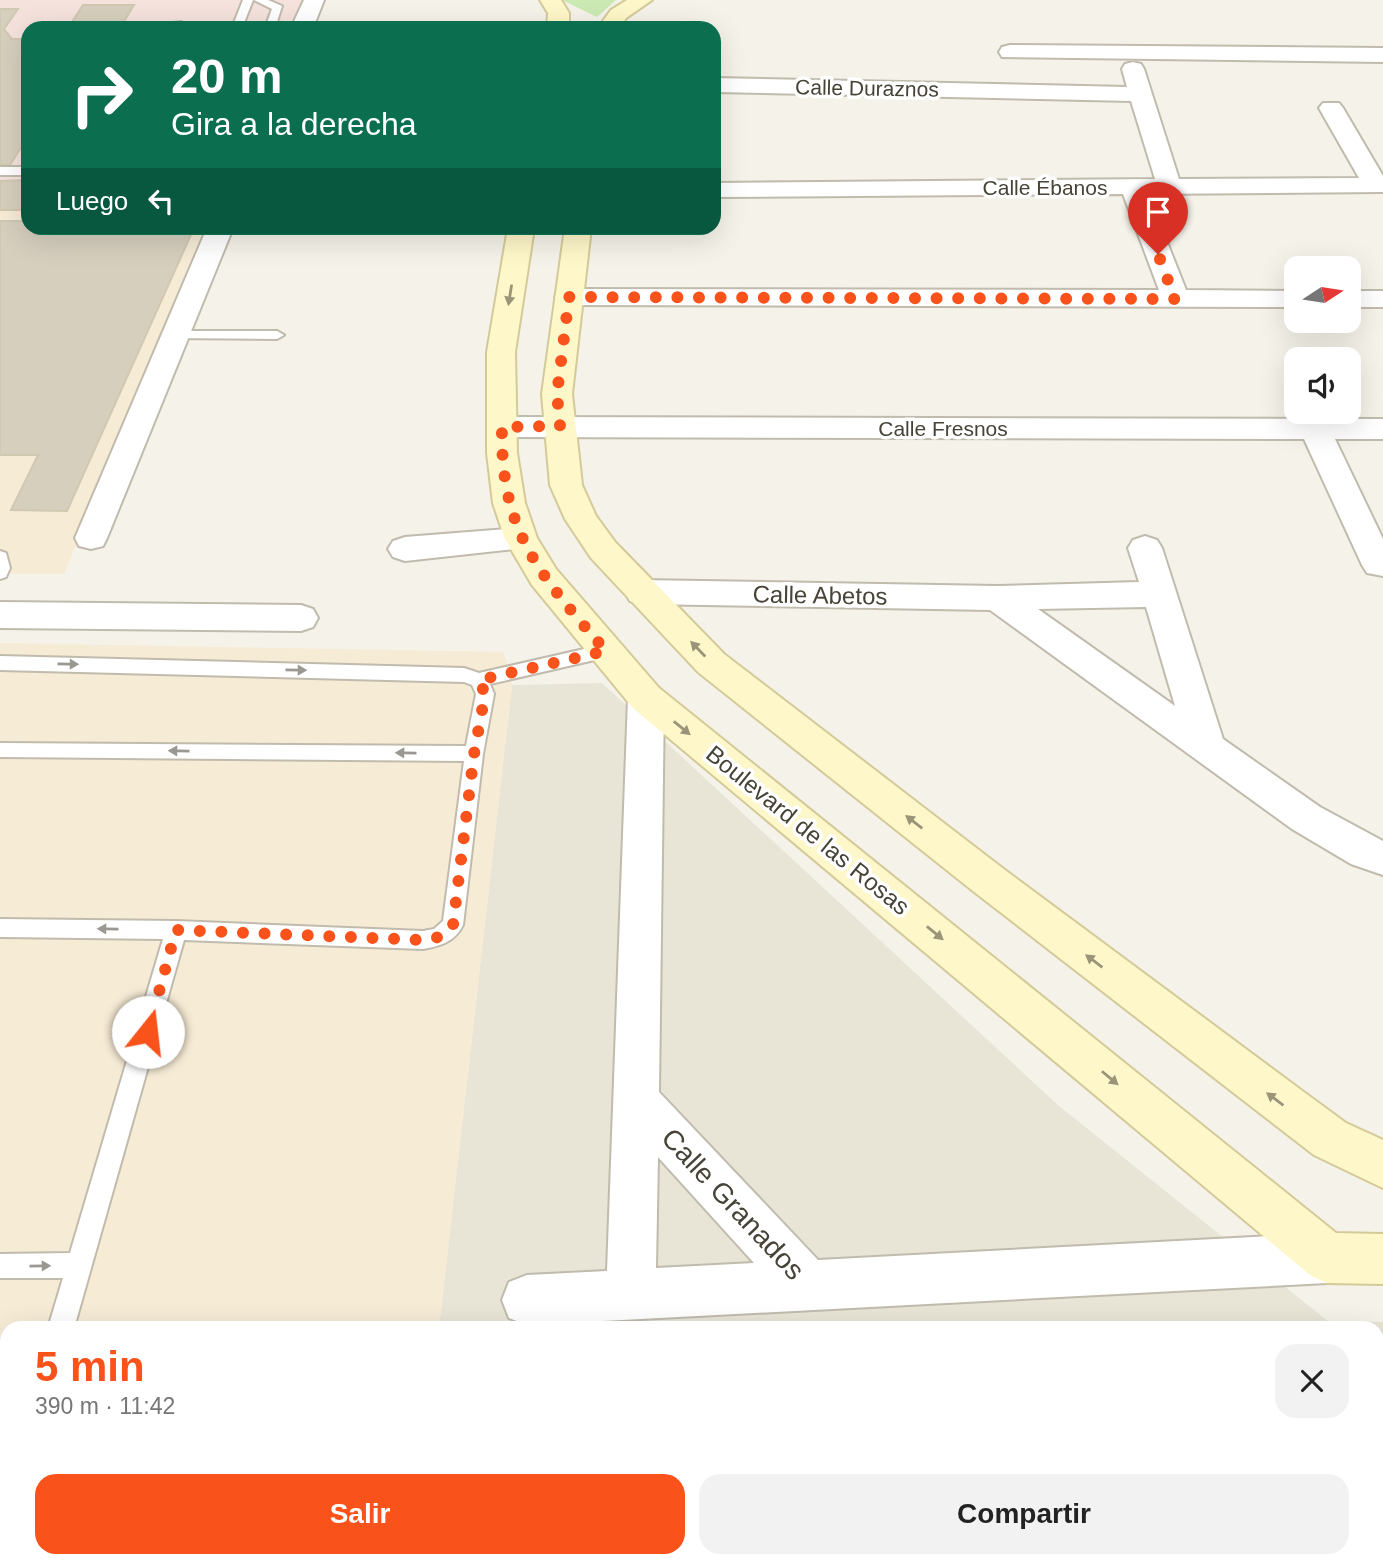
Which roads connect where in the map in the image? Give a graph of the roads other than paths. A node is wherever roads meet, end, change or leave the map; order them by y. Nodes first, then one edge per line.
1 (248, 0) edge
2 (259, 0) edge
3 (314, 0) edge
4 (550, 0) edge
5 (642, 0) edge
6 (240, 21) edge
7 (273, 21) edge
8 (305, 21) edge
9 (560, 21) edge
10 (614, 21) edge
11 (1127, 54) junction
12 (1383, 55) edge
13 (721, 85) edge
14 (1019, 91) junction
15 (1141, 94) junction
16 (1331, 108) dead end
17 (0, 171) edge
18 (21, 171) edge
19 (1380, 185) edge
20 (1170, 186) junction
21 (1133, 187) junction
22 (721, 190) edge
23 (217, 235) edge
24 (520, 235) edge
25 (577, 235) edge
26 (569, 297) junction
27 (1175, 299) junction
28 (1284, 299) edge
29 (1362, 299) edge
30 (1383, 299) edge
31 (175, 335) junction
32 (277, 335) dead end
33 (560, 426) junction
34 (502, 427) junction
35 (1315, 429) junction
36 (1383, 429) edge
37 (1368, 508) edge
38 (91, 538) dead end
39 (521, 539) junction
40 (1145, 548) dead end
41 (405, 550) dead end
42 (0, 557) edge
43 (1379, 565) dead end
44 (0, 573) edge
45 (642, 592) junction
46 (1159, 594) junction
47 (997, 598) junction
48 (0, 615) edge
49 (301, 618) dead end
50 (606, 651) junction
51 (0, 663) edge
52 (479, 680) junction
53 (646, 698) junction
54 (1206, 745) junction
55 (0, 750) edge
56 (474, 754) junction
57 (1383, 858) edge
58 (0, 928) edge
59 (176, 930) junction
60 (636, 1100) junction
61 (1383, 1165) edge
62 (1327, 1258) junction
63 (1383, 1259) edge
64 (79, 1265) junction
65 (0, 1266) edge
66 (808, 1285) junction
67 (631, 1294) junction
68 (527, 1300) dead end
69 (63, 1321) edge

1 - 6 lane
2 - 7 lane
3 - 8 street
4 - 9 street
5 - 10 street
11 - 12 street
11 - 14 street
11 - 15 street
13 - 14 street, Calle Duraznos
14 - 15 street, Calle Duraznos
15 - 20 street
16 - 19 street, Calle Ébanos
17 - 18 lane
19 - 20 street, Calle Ébanos
20 - 21 street, Calle Ébanos
21 - 22 street, Calle Ébanos
21 - 27 street
23 - 31 street
24 -> 34 street, Boulevard de las Rosas
25 - 26 street
26 - 27 street
26 - 33 street
27 - 28 street
29 - 30 street
31 - 32 lane
31 - 38 street
33 - 34 street, Calle Fresnos
33 - 35 street, Calle Fresnos
33 - 45 street
34 - 39 street, Boulevard de las Rosas
35 - 36 street, Calle Fresnos
35 - 37 street
37 - 43 street
39 - 41 street
39 - 50 street, Boulevard de las Rosas
40 - 46 street
42 - 44 lane
45 - 47 street, Calle Abetos
61 -> 45 street
46 - 47 street, Calle Abetos
46 - 54 street
47 - 54 street
48 - 49 street
50 - 52 lane
50 - 53 street, Boulevard de las Rosas
51 -> 52 lane
52 - 56 lane
53 - 60 street
53 -> 62 street, Boulevard de las Rosas
54 - 57 street
56 -> 55 lane
56 - 59 lane
59 -> 58 lane
59 - 64 lane
60 - 66 street, Calle Granados
60 - 67 street
62 - 63 street
62 - 66 street, Calle Granados
65 -> 64 lane
64 - 69 lane
66 - 67 street
67 - 68 street

